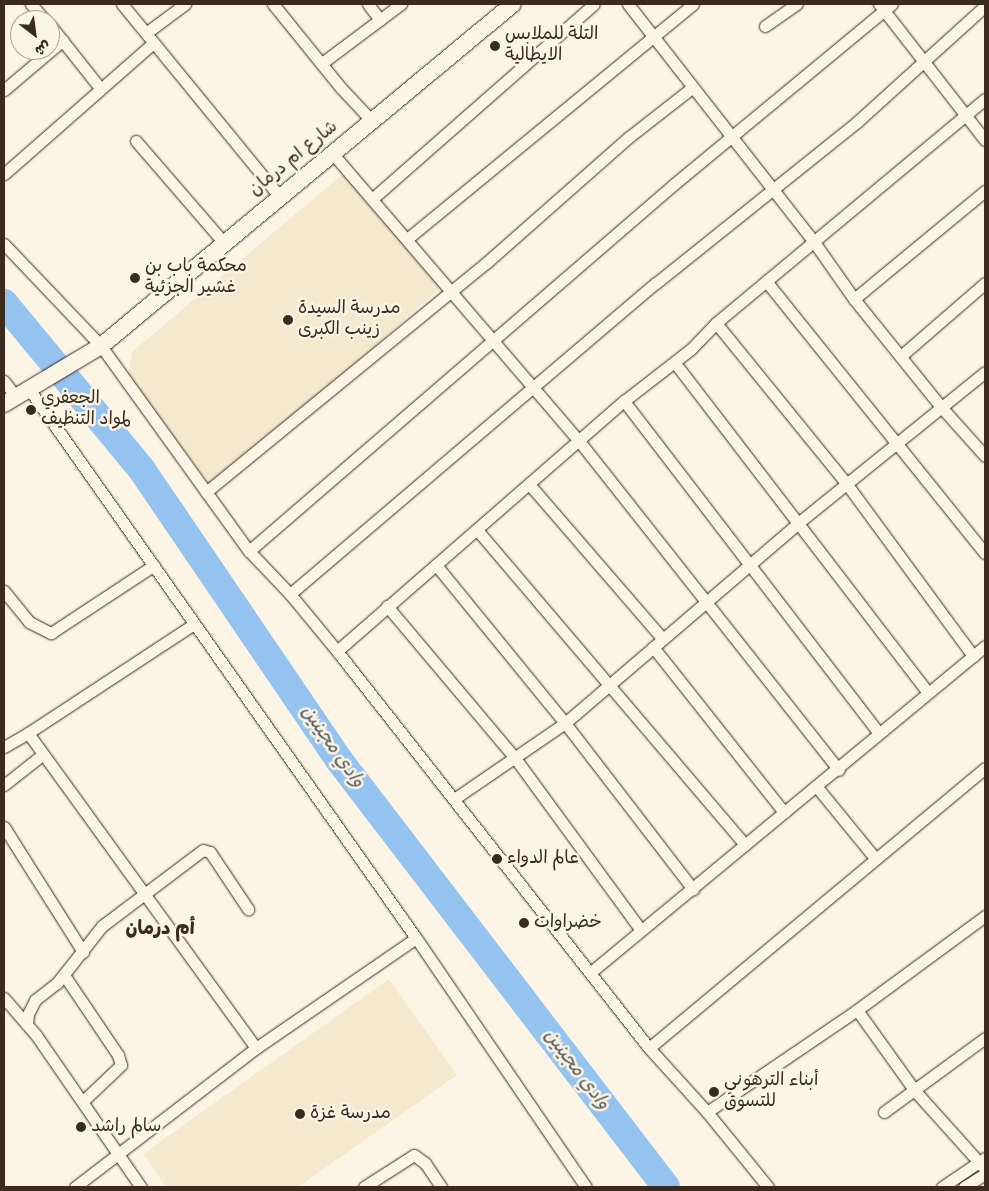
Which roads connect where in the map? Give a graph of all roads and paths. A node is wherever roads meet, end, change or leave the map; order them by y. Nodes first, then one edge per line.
1 (122, 4) edge
2 (185, 4) edge
3 (273, 4) edge
4 (368, 4) edge
5 (400, 4) edge
6 (513, 4) edge
7 (594, 4) edge
8 (628, 4) edge
9 (694, 4) edge
10 (797, 4) edge
11 (885, 6) edge
12 (985, 6) edge
13 (380, 20) junction
14 (765, 26) dead end
15 (146, 33) junction
16 (60, 37) edge
17 (654, 37) junction
18 (63, 40) junction
19 (153, 43) junction
20 (924, 61) junction
21 (322, 63) junction
22 (693, 87) junction
23 (100, 88) junction
24 (4, 90) edge
25 (985, 99) edge
26 (966, 116) junction
27 (372, 121) junction
28 (732, 138) junction
29 (985, 140) edge
30 (136, 141) dead end
31 (332, 154) junction
32 (4, 174) edge
33 (774, 191) junction
34 (985, 191) edge
35 (279, 196) junction
36 (372, 200) junction
37 (407, 239) junction
38 (814, 242) junction
39 (224, 243) junction
40 (4, 244) edge
41 (766, 282) junction
42 (985, 284) edge
43 (452, 291) junction
44 (854, 298) junction
45 (716, 324) junction
46 (495, 342) junction
47 (95, 350) junction
48 (902, 355) junction
49 (675, 363) junction
50 (985, 372) edge
51 (4, 381) edge
52 (534, 388) junction
53 (22, 393) edge
54 (624, 401) junction
55 (942, 408) junction
56 (579, 441) junction
57 (895, 442) junction
58 (984, 452) edge
59 (846, 483) junction
60 (529, 484) junction
61 (206, 492) junction
62 (798, 523) junction
63 (478, 531) junction
64 (249, 551) junction
65 (985, 553) edge
66 (750, 564) junction
67 (154, 565) junction
68 (436, 565) junction
69 (4, 591) edge
70 (290, 594) junction
71 (705, 603) junction
72 (387, 606) junction
73 (194, 624) junction
74 (663, 639) junction
75 (985, 646) edge
76 (653, 647) junction
77 (337, 650) junction
78 (973, 656) junction
79 (608, 684) junction
80 (927, 692) junction
81 (565, 723) junction
82 (28, 732) junction
83 (879, 733) junction
84 (4, 747) edge
85 (42, 755) junction
86 (515, 758) junction
87 (985, 768) edge
88 (839, 770) junction
89 (4, 785) edge
90 (816, 786) junction
91 (454, 800) junction
92 (784, 812) junction
93 (4, 828) edge
94 (745, 845) junction
95 (874, 858) junction
96 (692, 889) junction
97 (142, 894) junction
98 (248, 909) dead end
99 (985, 916) edge
100 (641, 930) junction
101 (416, 938) junction
102 (83, 952) junction
103 (591, 972) junction
104 (64, 975) junction
105 (4, 998) edge
106 (857, 1010) junction
107 (27, 1024) junction
108 (985, 1038) edge
109 (256, 1048) junction
110 (649, 1048) junction
111 (915, 1091) junction
112 (83, 1101) junction
113 (706, 1112) junction
114 (884, 1112) dead end
115 (116, 1155) junction
116 (983, 1163) edge
117 (985, 1174) edge
118 (75, 1187) edge
119 (141, 1187) edge
120 (364, 1187) edge
121 (442, 1187) edge
122 (586, 1187) edge
123 (768, 1187) edge
124 (942, 1187) edge
125 (964, 1187) edge

1 - 15 street
2 - 15 street
3 - 21 street
4 - 13 street
5 - 13 street
6 - 27 street, شارع ام درمان
7 - 36 street
8 - 17 street
9 - 17 street
10 - 14 street
11 - 20 street
11 - 28 street
12 - 20 street
13 - 21 street
15 - 19 street
16 - 18 street
17 - 22 street
17 - 37 street
18 - 23 street
18 - 24 street
19 - 23 street
19 - 35 street
20 - 26 street
20 - 33 street
21 - 27 street
22 - 28 street
22 - 43 street
23 - 32 street
25 - 26 street
26 - 29 street
26 - 38 street
27 - 31 street, شارع ام درمان
28 - 33 street
28 - 46 street
30 - 39 street
31 - 35 street, شارع ام درمان
31 - 36 street
33 - 38 street
33 - 52 street
34 - 44 street
35 - 39 street, شارع ام درمان
36 - 37 street
37 - 43 street
38 - 41 street
38 - 44 street
39 - 47 street, شارع ام درمان
40 - 47 street
41 - 45 street
41 - 57 street
42 - 48 street
43 - 46 street
43 - 61 street
44 - 48 street
45 - 49 street
45 - 59 street
46 - 52 street
46 - 64 street
47 - 53 street, شارع ام درمان
47 - 61 street
48 - 55 street
49 - 54 street
49 - 62 street
50 - 55 street
51 - 53 street
52 - 56 street
52 - 70 street
53 - 67 street
54 - 56 street
54 - 66 street
55 - 57 street
55 - 58 street
56 - 60 street
56 - 71 street
57 - 59 street
57 - 65 street
59 - 62 street
59 - 78 street
60 - 63 street
60 - 74 street
61 - 64 street
62 - 66 street
62 - 80 street
63 - 68 street
63 - 79 street
64 - 70 street
66 - 71 street
66 - 83 street
67 - 69 street
67 - 73 street
68 - 72 street
68 - 81 street
70 - 77 street
71 - 74 street
71 - 88 street
72 - 77 street
72 - 86 street
73 - 82 street
73 - 101 street
74 - 76 street
75 - 78 street
76 - 79 street
76 - 92 street
77 - 91 street
78 - 80 street
79 - 81 street
79 - 94 street
80 - 83 street
81 - 86 street
81 - 96 street
82 - 84 street
82 - 85 street
83 - 88 street
85 - 89 street
85 - 97 street
86 - 91 street
86 - 100 street
87 - 95 street
88 - 90 street
90 - 92 street
90 - 95 street
91 - 103 street
92 - 94 street
93 - 102 street
94 - 96 street
95 - 110 street
96 - 100 street
97 - 98 street
97 - 102 street
97 - 109 street
99 - 106 street
100 - 103 street
101 - 109 street
101 - 122 street
102 - 104 street
103 - 110 street
104 - 107 street
104 - 112 street
105 - 107 street
106 - 111 street
106 - 113 street
107 - 112 street
108 - 111 street
109 - 115 street
110 - 113 street
111 - 114 street
111 - 116 street
112 - 115 street
113 - 123 street
115 - 118 street
115 - 119 street
116 - 124 street
117 - 125 street
120 - 121 street

